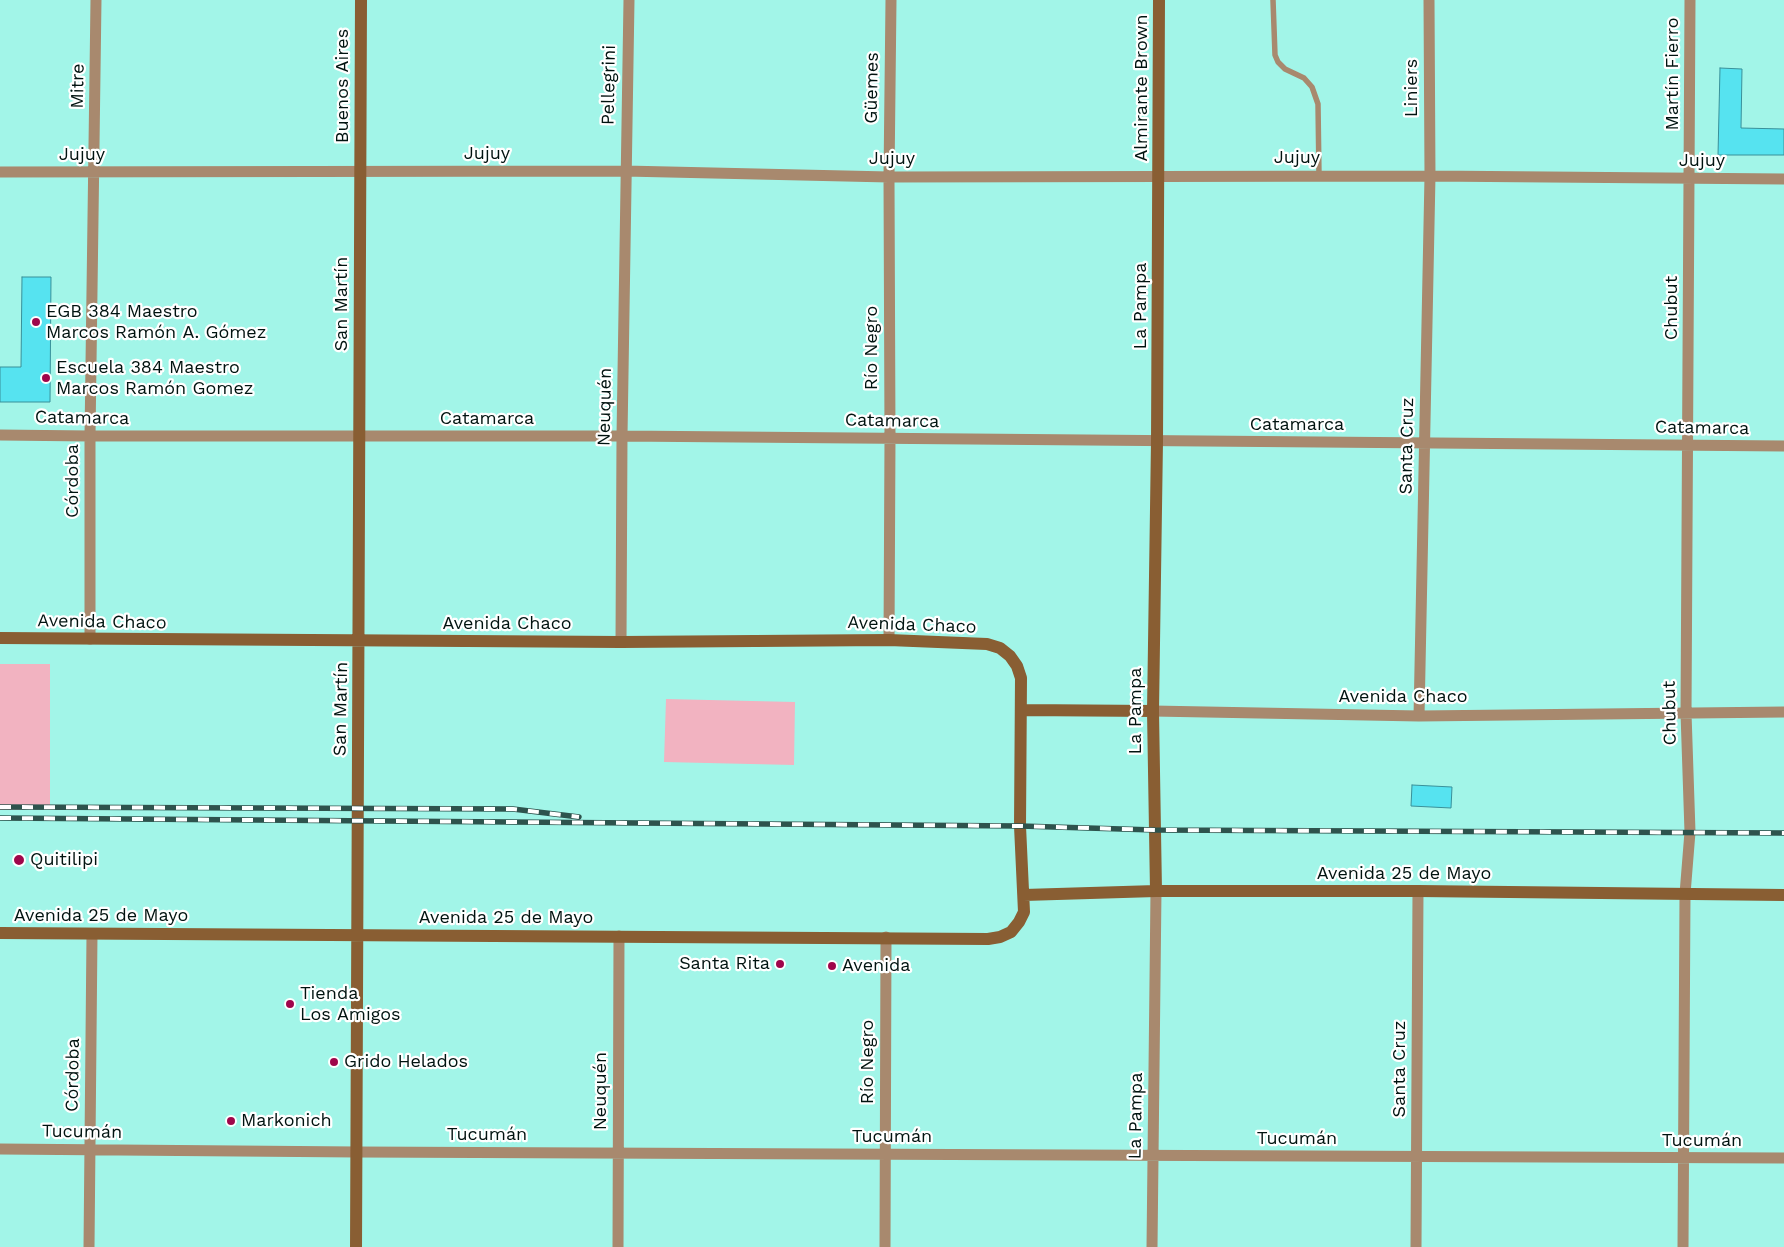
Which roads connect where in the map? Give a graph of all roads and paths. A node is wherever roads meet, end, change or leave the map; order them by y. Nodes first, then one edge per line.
1 (96, 0) edge
2 (361, 0) edge
3 (629, 0) edge
4 (891, 0) edge
5 (1159, 0) edge
6 (1273, 0) edge
7 (1429, 0) edge
8 (1690, 0) edge
9 (625, 171) junction
10 (0, 172) edge
11 (94, 172) junction
12 (360, 172) junction
13 (1159, 176) junction
14 (1319, 176) junction
15 (1430, 176) junction
16 (888, 177) junction
17 (1690, 178) junction
18 (1784, 179) edge
19 (0, 435) edge
20 (90, 436) junction
21 (359, 436) junction
22 (622, 436) junction
23 (890, 438) junction
24 (1157, 441) junction
25 (1424, 444) junction
26 (1688, 445) junction
27 (1784, 446) edge
28 (0, 638) edge
29 (90, 639) junction
30 (889, 640) junction
31 (359, 641) junction
32 (621, 642) junction
33 (1022, 710) junction
34 (1152, 711) junction
35 (1784, 712) edge
36 (1686, 713) junction
37 (1419, 716) junction
38 (1156, 891) junction
39 (1418, 891) junction
40 (1685, 894) junction
41 (1784, 895) edge
42 (1024, 896) junction
43 (0, 933) edge
44 (92, 934) junction
45 (358, 935) junction
46 (619, 936) junction
47 (886, 937) junction
48 (0, 1149) edge
49 (90, 1150) junction
50 (357, 1152) junction
51 (618, 1153) junction
52 (886, 1154) junction
53 (1154, 1156) junction
54 (1417, 1157) junction
55 (1683, 1158) junction
56 (1784, 1158) edge
57 (89, 1247) edge
58 (356, 1247) edge
59 (618, 1247) edge
60 (885, 1247) edge
61 (1152, 1247) edge
62 (1416, 1247) edge
63 (1683, 1247) edge

1 - 11 street, Mitre
2 - 12 street, Buenos Aires
3 - 9 street, Pellegrini
4 - 16 street, Güemes
5 - 13 street, Almirante Brown
6 - 14 lane
7 - 15 street, Liniers
8 - 17 street, Martín Fierro
9 - 12 street, Jujuy
9 - 16 street, Jujuy
9 - 22 street, Neuquén
10 - 11 street, Jujuy
11 - 12 street, Jujuy
11 - 20 street, Córdoba
12 - 21 street, San Martín
13 - 14 street, Jujuy
13 - 16 street, Jujuy
13 - 24 street, La Pampa
14 - 15 street, Jujuy
15 - 17 street, Jujuy
15 - 25 street, Santa Cruz
16 - 23 street, Río Negro
17 - 18 street, Jujuy
17 - 26 street, Chubut
19 - 20 street, Catamarca
20 - 21 street, Catamarca
20 - 29 street, Córdoba
21 - 22 street, Catamarca
21 - 31 street, San Martín
22 - 23 street, Catamarca
22 - 32 street, Neuquén
23 - 24 street, Catamarca
23 - 30 street, Río Negro
24 - 25 street, Catamarca
24 - 34 street, La Pampa
25 - 26 street, Catamarca
25 - 37 street, Santa Cruz
26 - 27 street, Catamarca
26 - 36 street, Chubut
28 - 29 street, Avenida Chaco
29 - 31 street, Avenida Chaco
30 - 32 street, Avenida Chaco
30 - 33 street, Avenida Chaco
31 - 32 street, Avenida Chaco
31 - 45 street, San Martín
33 - 34 street, Avenida Chaco
33 - 42 street
34 - 37 street, Avenida Chaco
34 - 38 street, La Pampa
35 - 36 street, Avenida Chaco
36 - 37 street, Avenida Chaco
36 - 40 street, Chubut
38 - 39 street, Avenida 25 de Mayo
38 - 42 street, Avenida 25 de Mayo
38 - 53 street, La Pampa
39 - 40 street, Avenida 25 de Mayo
39 - 54 street, Santa Cruz
40 - 41 street, Avenida 25 de Mayo
40 - 55 street, Chubut
42 - 47 street, Avenida 25 de Mayo
43 - 44 street, Avenida 25 de Mayo
44 - 45 street, Avenida 25 de Mayo
44 - 49 street, Córdoba
45 - 46 street, Avenida 25 de Mayo
45 - 50 street, San Martín
46 - 47 street, Avenida 25 de Mayo
46 - 51 street, Neuquén
47 - 52 street, Río Negro
48 - 49 street, Tucumán
49 - 50 street, Tucumán
49 - 57 street, Córdoba
50 - 51 street, Tucumán
50 - 58 street, San Martín
51 - 52 street, Tucumán
51 - 59 street, Neuquén
52 - 53 street, Tucumán
52 - 60 street, Río Negro
53 - 54 street, Tucumán
53 - 61 street, La Pampa
54 - 55 street, Tucumán
54 - 62 street, Santa Cruz
55 - 56 street, Tucumán
55 - 63 street, Chubut

